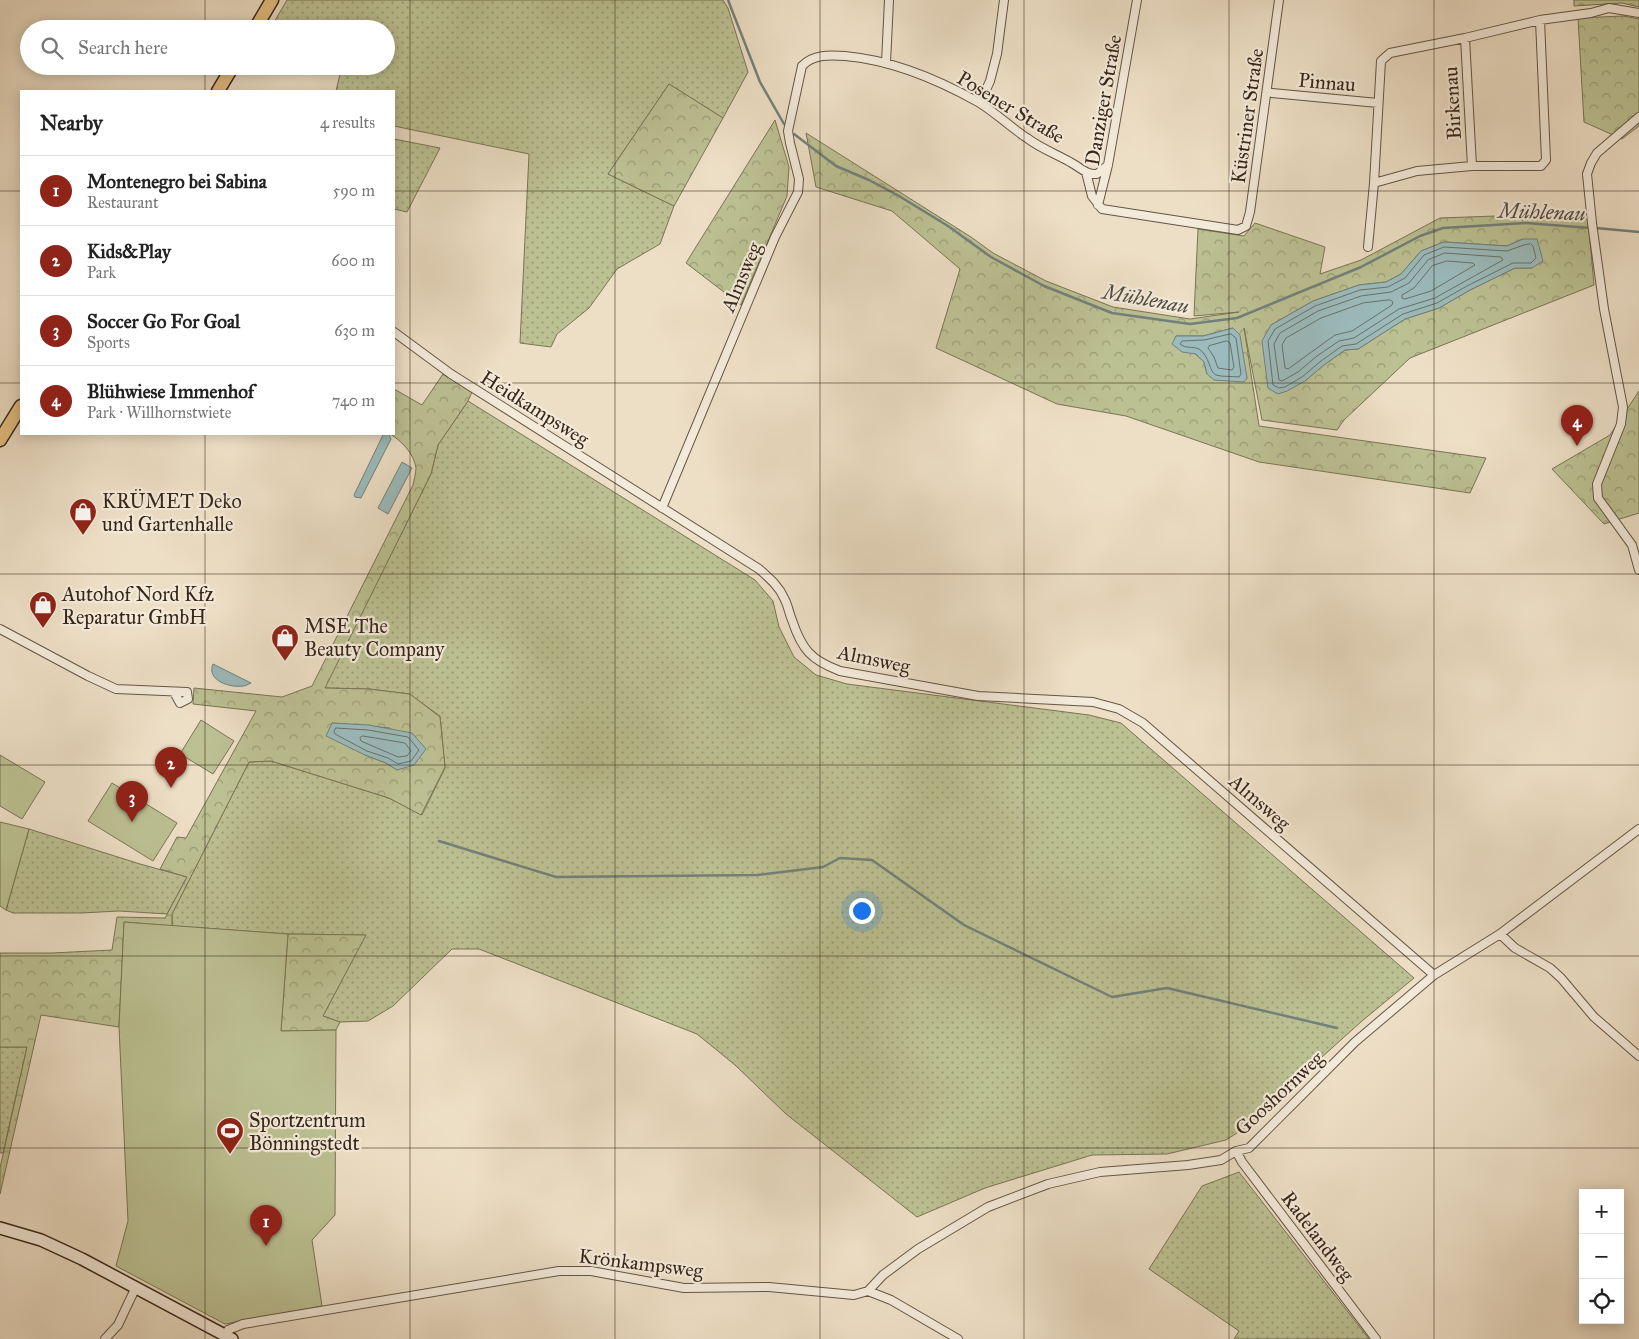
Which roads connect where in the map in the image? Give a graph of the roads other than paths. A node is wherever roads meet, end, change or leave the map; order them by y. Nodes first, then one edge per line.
1 (272, 0) edge
2 (889, 0) edge
3 (1004, 0) edge
4 (1137, 0) edge
5 (1279, 0) edge
6 (1639, 13) edge
7 (260, 20) edge
8 (1540, 20) junction
9 (1465, 38) junction
10 (886, 62) junction
11 (802, 66) joint
12 (228, 75) edge
13 (219, 90) edge
14 (1272, 93) dead end
15 (980, 103) junction
16 (1378, 103) junction
17 (1639, 117) edge
18 (1108, 165) junction
19 (1472, 166) junction
20 (1086, 172) junction
21 (1374, 183) junction
22 (1098, 205) junction
23 (1368, 247) dead end
24 (395, 333) edge
25 (20, 408) edge
26 (0, 440) edge
27 (662, 508) junction
28 (1639, 570) edge
29 (0, 629) edge
30 (174, 692) dead end
31 (1639, 829) edge
32 (1500, 934) junction
33 (1434, 975) junction
34 (1639, 1056) edge
35 (1236, 1151) junction
36 (0, 1228) edge
37 (138, 1290) junction
38 (868, 1291) junction
39 (229, 1337) edge
40 (105, 1339) edge
41 (958, 1339) edge
42 (1376, 1339) edge

1 - 7 main road
2 - 10 street
3 - 15 street
4 - 18 street, Danziger Straße
5 - 22 street, Küstriner Straße
6 - 8 street
8 - 9 street
8 - 19 street
9 - 16 street
9 - 19 street, Birkenau
10 - 11 street, Posener Straße
10 - 15 street, Posener Straße
11 - 27 street, Almsweg
12 - 13 main road
14 - 16 street, Pinnau
15 - 20 street, Posener Straße
16 - 21 street
17 - 28 street
18 - 20 street
18 - 22 street, Danziger Straße
19 - 21 street
20 - 22 street
21 - 23 street
24 - 27 street, Heidkampsweg
25 - 26 main road
27 - 33 street, Almsweg
29 - 30 street
31 - 32 street, Gooshornweg
32 - 33 street, Gooshornweg
32 - 34 street
33 - 35 street, Gooshornweg
35 - 38 street, Gooshornweg
35 - 42 street, Radelandweg
36 - 37 main road
37 - 39 main road
37 - 40 street
38 - 39 street, Krönkampsweg
38 - 41 street, Krönkampsweg

